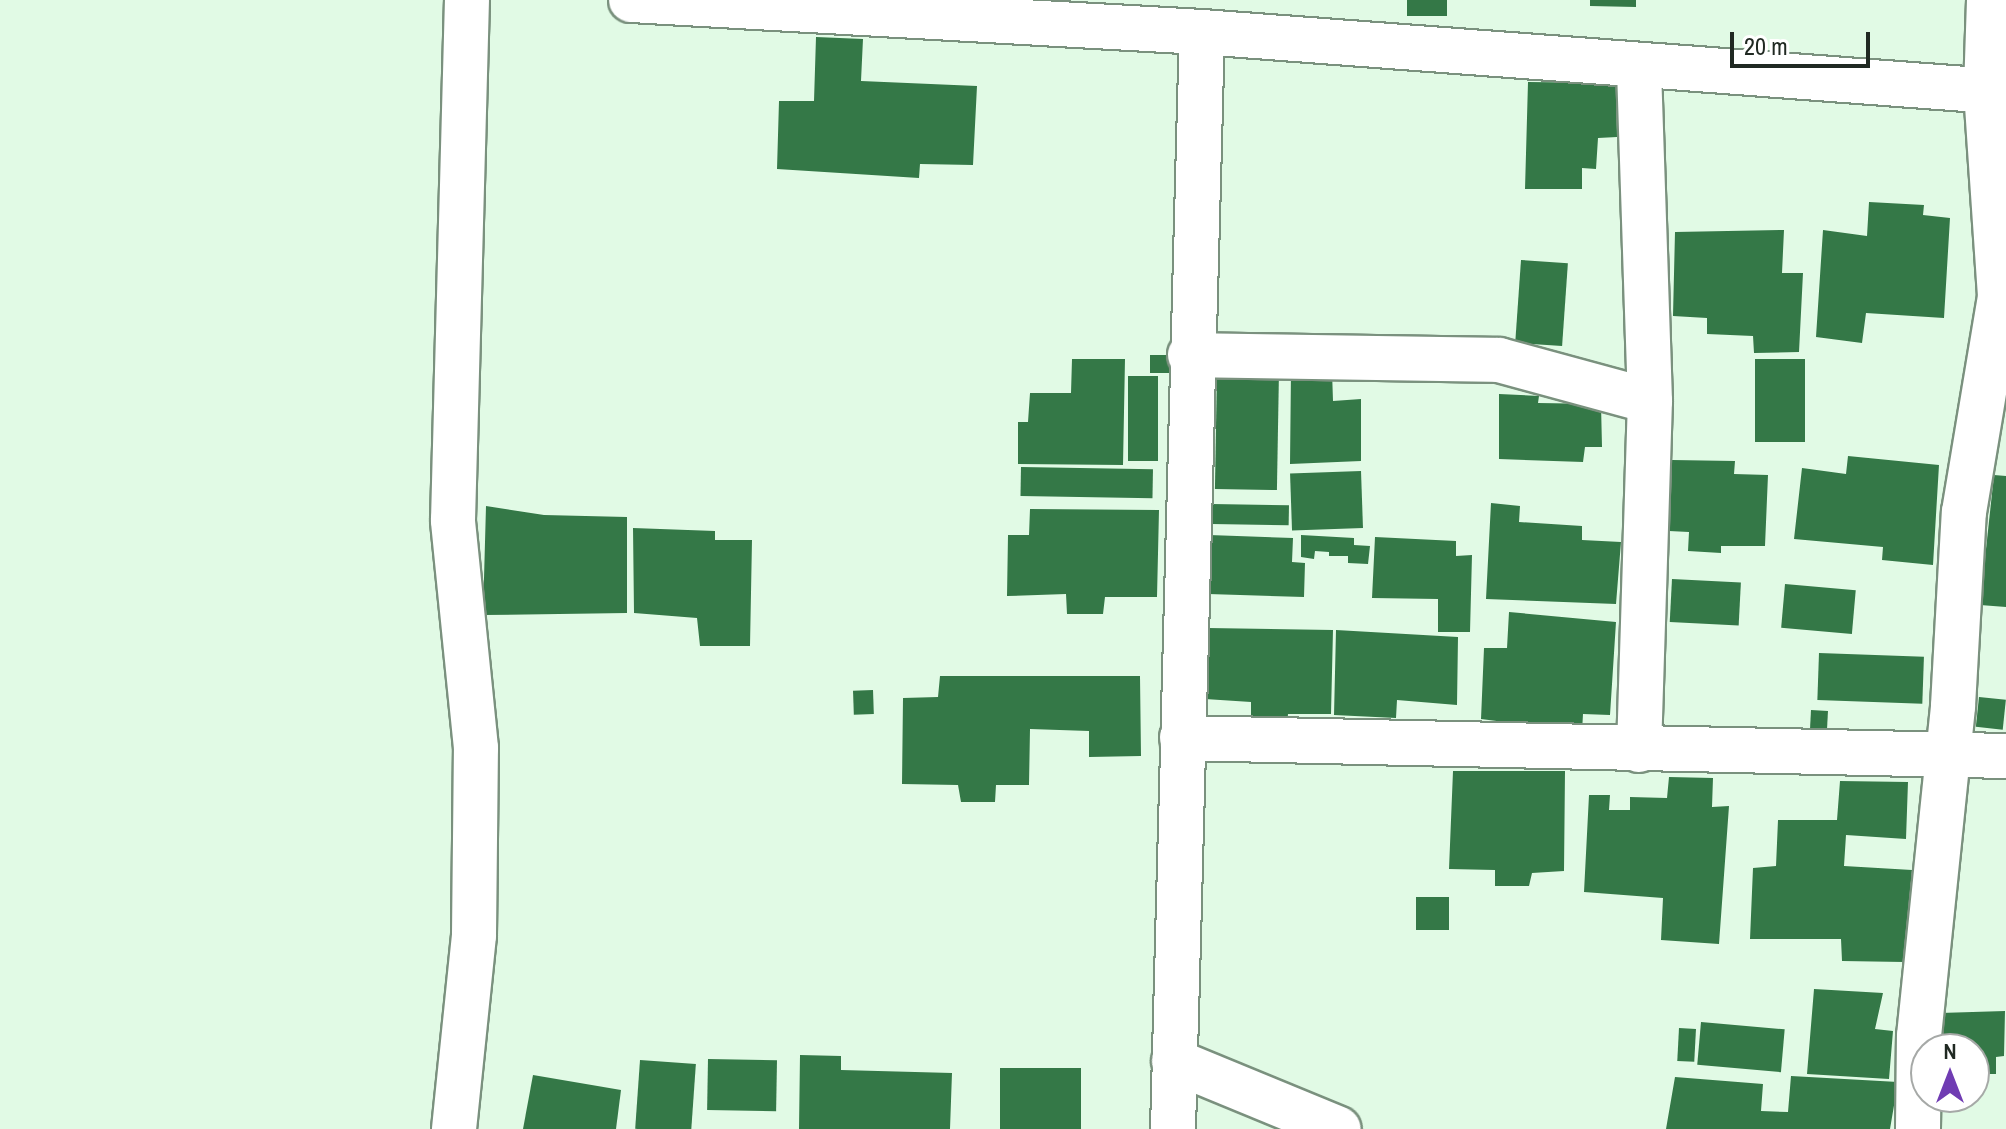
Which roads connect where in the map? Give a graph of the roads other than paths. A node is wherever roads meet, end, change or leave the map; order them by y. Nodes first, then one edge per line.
1 (467, 0) edge
2 (631, 0) edge
3 (1989, 0) edge
4 (1202, 32) junction
5 (1639, 67) junction
6 (1996, 91) edge
7 (1190, 355) junction
8 (1650, 401) junction
9 (1182, 738) junction
10 (1639, 750) junction
11 (2006, 756) edge
12 (1948, 757) junction
13 (1174, 1061) junction
14 (454, 1129) edge
15 (1173, 1129) edge
16 (1339, 1129) edge
17 (1918, 1129) edge

1 - 14 street
2 - 4 street
3 - 6 street
4 - 5 street
4 - 7 street
5 - 6 street
5 - 8 street
6 - 12 street
7 - 8 street
7 - 9 street
8 - 10 street
9 - 10 street
9 - 13 street
10 - 12 street
11 - 12 street
12 - 17 street
13 - 15 street
13 - 16 street

